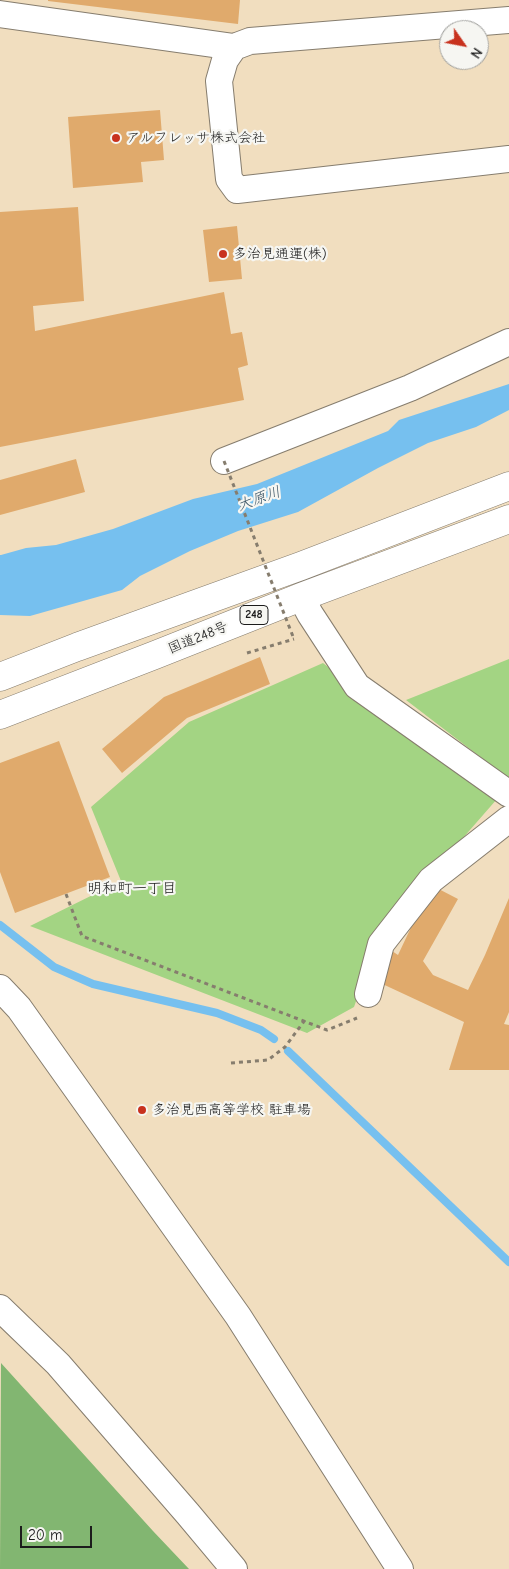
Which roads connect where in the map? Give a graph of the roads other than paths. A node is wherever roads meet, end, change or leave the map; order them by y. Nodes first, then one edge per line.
1 (0, 14) edge
2 (509, 20) edge
3 (234, 47) junction
4 (509, 159) edge
5 (509, 342) edge
6 (224, 461) road end
7 (509, 486) edge
8 (509, 519) edge
9 (301, 596) junction
10 (0, 677) edge
11 (0, 714) edge
12 (509, 794) edge
13 (509, 819) edge
14 (0, 988) edge
15 (368, 994) road end
16 (4, 1322) edge
17 (234, 1569) edge
18 (400, 1569) edge

1 - 3 street
2 - 3 street
3 - 4 street
5 - 6 street
7 - 10 highway, 248
8 - 9 highway, 国道248号 / 248
9 - 11 highway, 国道248号 / 248
9 - 12 street
13 - 15 street
14 - 18 street
16 - 17 street

